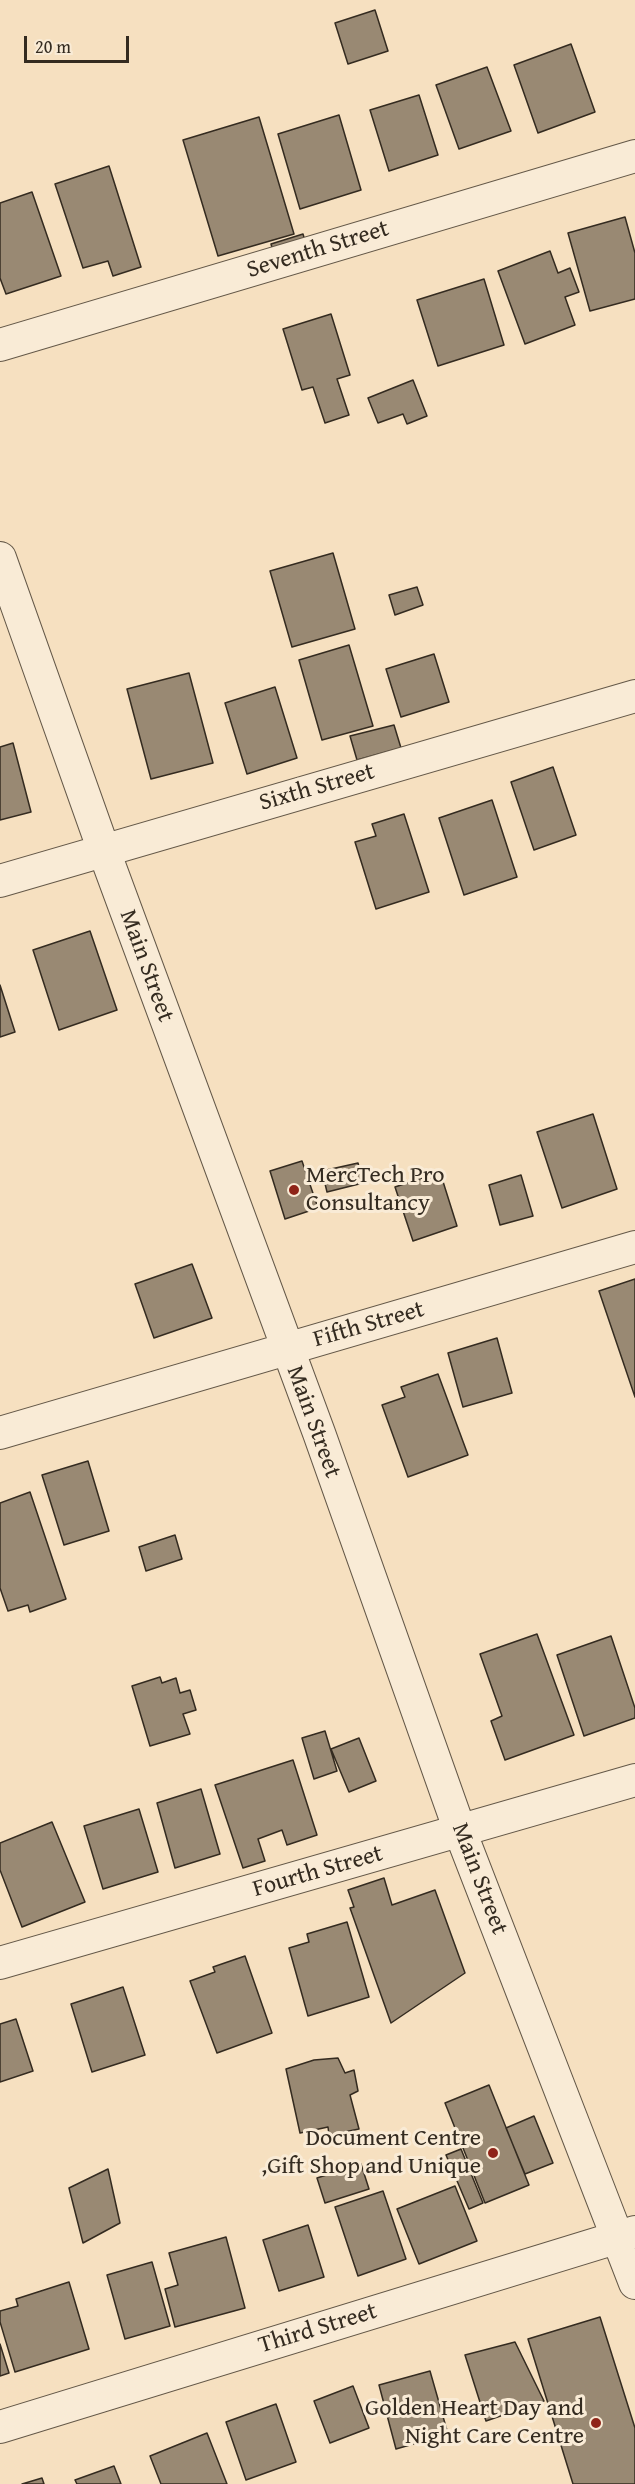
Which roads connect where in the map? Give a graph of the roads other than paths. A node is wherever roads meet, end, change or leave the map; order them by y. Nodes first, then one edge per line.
1 (635, 156) edge
2 (0, 345) edge
3 (0, 558) edge
4 (635, 696) edge
5 (104, 851) junction
6 (0, 881) edge
7 (635, 1247) edge
8 (286, 1349) junction
9 (0, 1433) edge
10 (635, 1780) edge
11 (460, 1831) junction
12 (0, 1963) edge
13 (626, 2235) edge
14 (635, 2283) edge
15 (0, 2427) edge

1 - 2 street, Seventh Street
3 - 5 street, Main Street
4 - 5 street, Sixth Street
5 - 6 street, Sixth Street
5 - 8 street, Main Street
7 - 8 street, Fifth Street
8 - 9 street, Fifth Street
8 - 11 street, Main Street
10 - 11 street, Fourth Street
11 - 12 street, Fourth Street
11 - 13 street, Main Street
13 - 14 street, Main Street
13 - 15 street, Third Street

